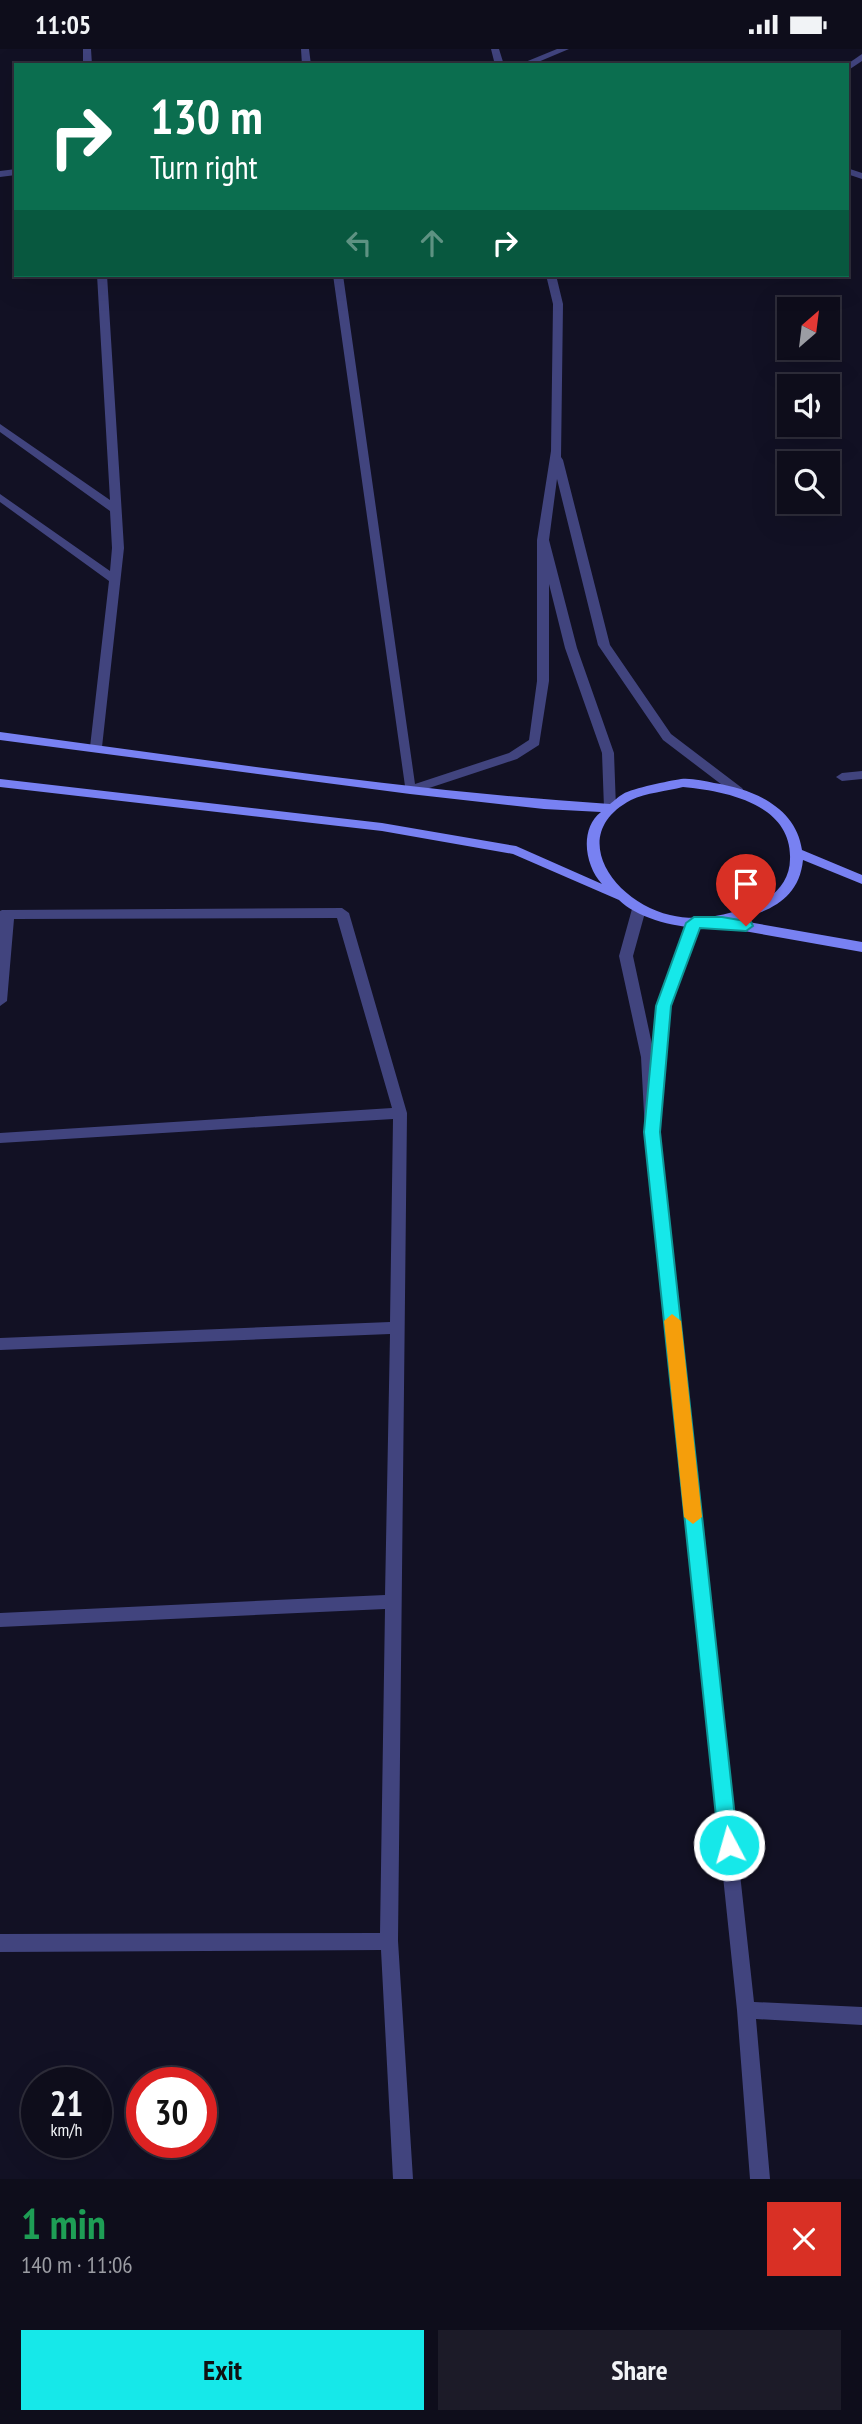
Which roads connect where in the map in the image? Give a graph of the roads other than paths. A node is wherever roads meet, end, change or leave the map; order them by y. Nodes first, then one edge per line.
1 (565, 49) edge
2 (527, 63) edge
3 (102, 277) edge
4 (338, 277) edge
5 (551, 277) edge
6 (0, 427) edge
7 (556, 451) junction
8 (0, 497) edge
9 (116, 509) junction
10 (543, 540) junction
11 (115, 580) junction
12 (0, 736) edge
13 (96, 747) junction
14 (862, 775) edge
15 (842, 777) dead end
16 (0, 783) edge
17 (410, 790) junction
18 (738, 792) junction
19 (610, 807) junction
20 (798, 853) junction
21 (862, 880) edge
22 (617, 896) junction
23 (639, 909) junction
24 (4, 915) edge
25 (722, 922) junction
26 (694, 923) junction
27 (862, 947) edge
28 (0, 1001) edge
29 (400, 1112) junction
30 (652, 1132) junction
31 (0, 1138) edge
32 (397, 1328) junction
33 (0, 1344) edge
34 (393, 1602) junction
35 (0, 1621) edge
36 (389, 1941) junction
37 (0, 1943) edge
38 (746, 2010) junction
39 (862, 2016) edge
40 (403, 2179) edge
41 (760, 2179) edge

1 - 2 street
3 - 9 street
4 - 17 street
5 - 7 street
6 - 9 street
7 - 10 street
7 - 18 street
8 - 11 street
9 - 11 street
10 - 17 street
10 - 19 street
11 - 13 street
12 - 13 street
13 - 17 street
14 - 15 street
16 - 22 street
17 - 19 street
18 - 19 street
18 - 20 street
19 - 22 street
20 - 21 street
20 - 25 street
22 - 23 street
23 - 26 street
23 - 30 street
24 - 28 street
24 - 29 street
25 - 26 street
25 - 27 street
26 - 30 street
29 - 31 street
29 - 32 street
30 - 38 street
32 - 33 street
32 - 34 street
34 - 35 street
34 - 36 street
36 - 37 street
36 - 40 street
38 - 39 street
38 - 41 street

